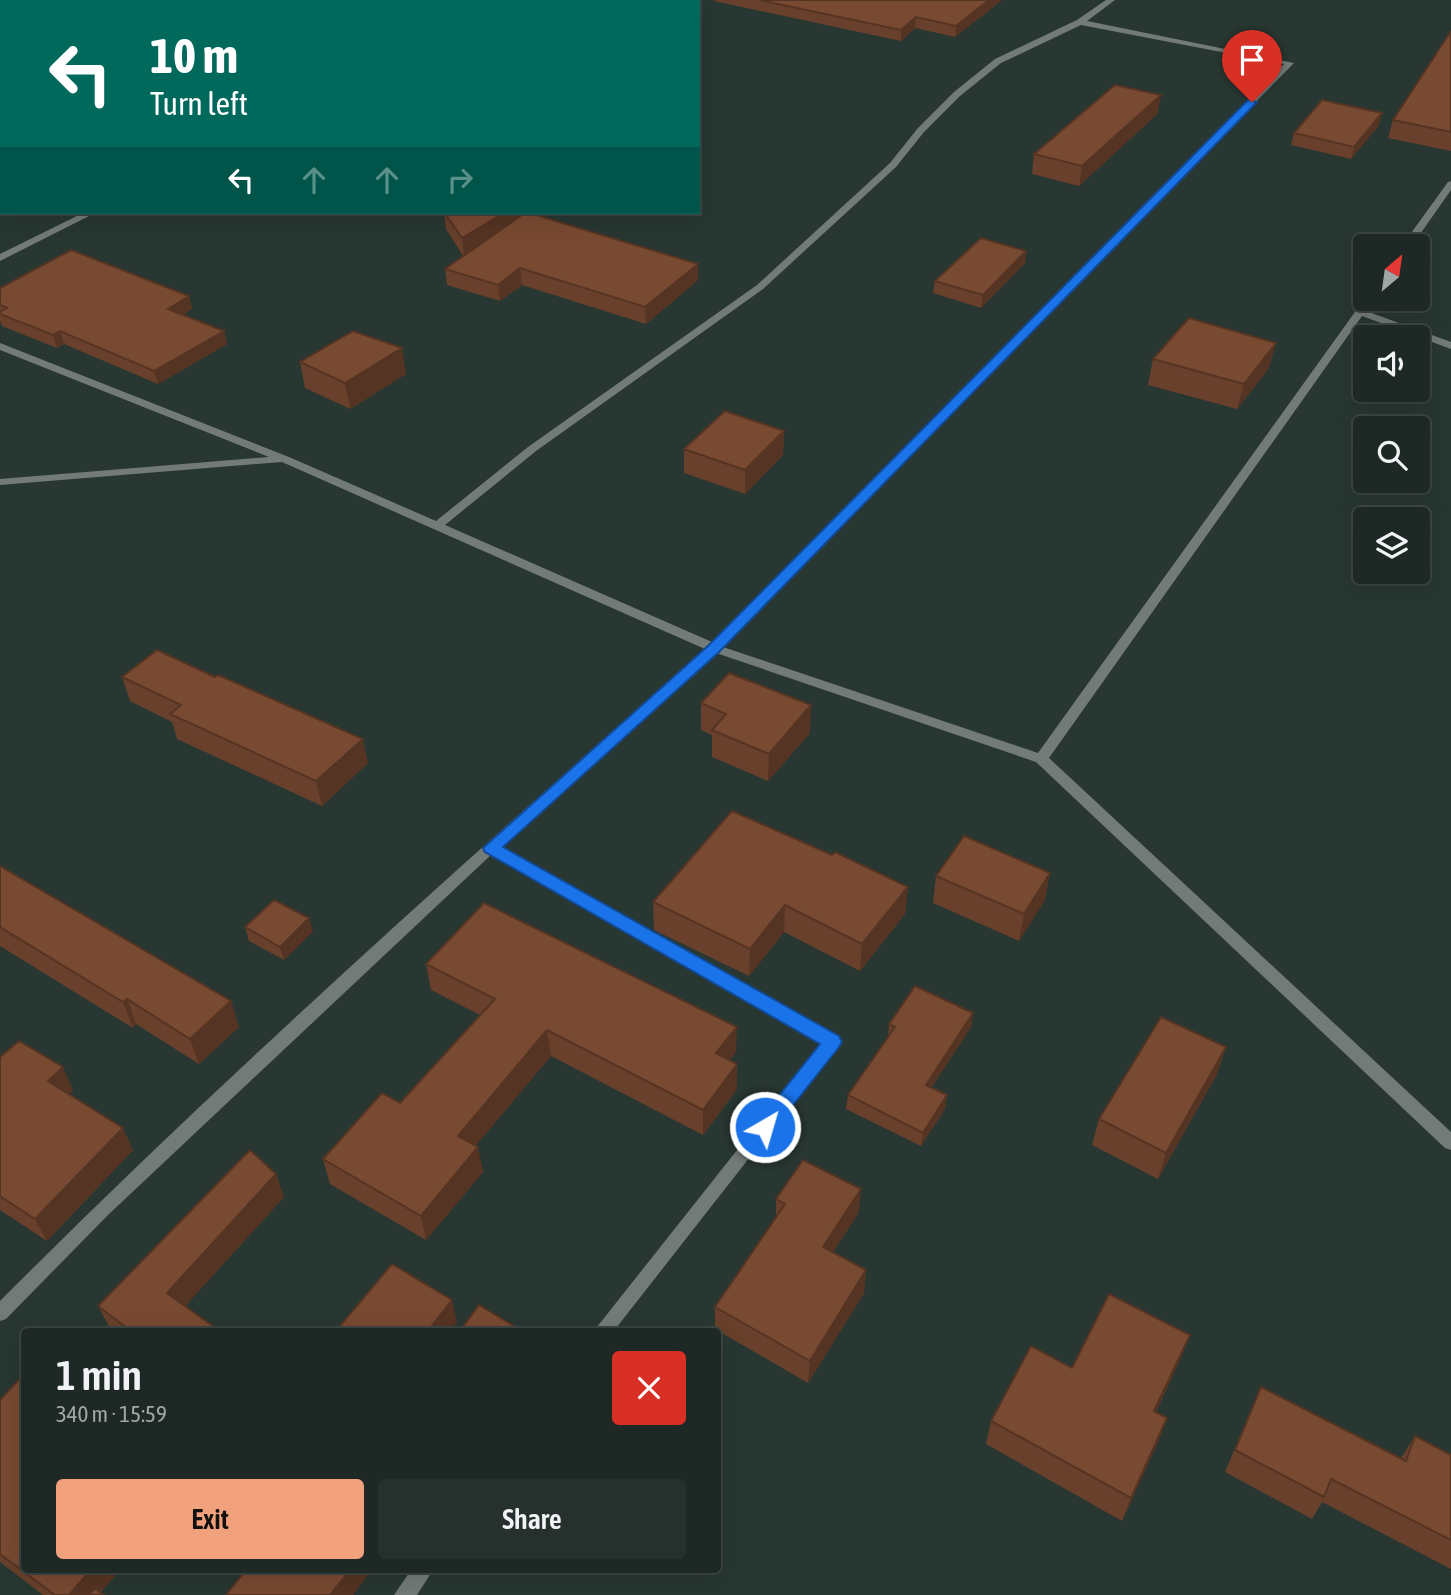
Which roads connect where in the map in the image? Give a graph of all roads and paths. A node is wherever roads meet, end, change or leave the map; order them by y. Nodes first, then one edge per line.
1 (1111, 0) edge
2 (1080, 22) junction
3 (1451, 184) edge
4 (88, 214) edge
5 (1415, 234) edge
6 (0, 258) edge
7 (1360, 312) joint
8 (0, 346) edge
9 (1451, 346) edge
10 (285, 459) junction
11 (0, 482) edge
12 (437, 526) junction
13 (714, 648) junction
14 (1041, 759) junction
15 (491, 848) junction
16 (1451, 1143) edge
17 (0, 1313) edge
18 (606, 1328) edge
19 (422, 1573) edge
20 (404, 1595) edge

1 - 2 street
2 - 12 street
2 - 13 street
3 - 5 street
4 - 6 street
7 - 9 street
7 - 14 street
8 - 10 street
10 - 11 street
10 - 12 street
12 - 13 street
13 - 14 street
13 - 15 street
14 - 16 street
15 - 17 street
15 - 18 street
19 - 20 street

